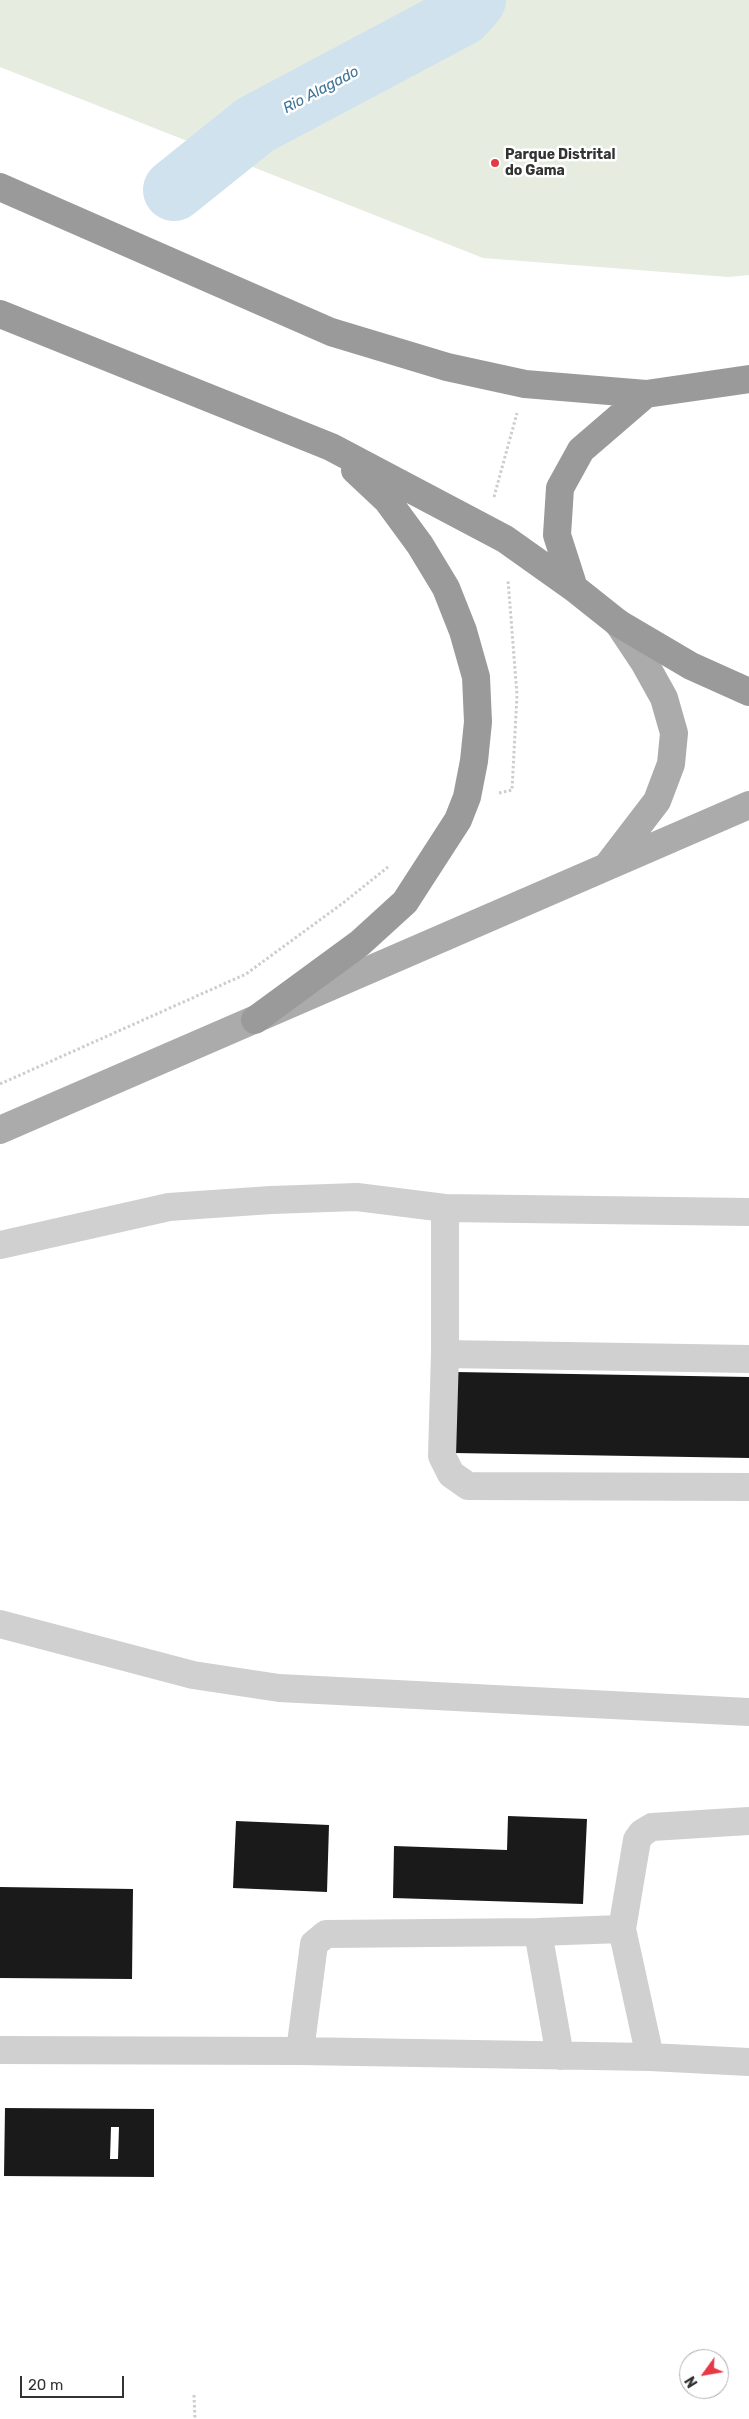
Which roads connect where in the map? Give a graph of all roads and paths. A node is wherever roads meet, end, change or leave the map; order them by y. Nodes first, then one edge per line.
1 (0, 187) edge
2 (0, 314) edge
3 (749, 379) edge
4 (525, 384) junction
5 (646, 394) junction
6 (331, 447) junction
7 (486, 528) junction
8 (574, 588) junction
9 (618, 623) junction
10 (749, 692) edge
11 (749, 805) edge
12 (395, 861) dead end
13 (607, 867) junction
14 (255, 1020) junction
15 (0, 1084) edge
16 (0, 1130) edge
17 (445, 1208) junction
18 (749, 1212) edge
19 (0, 1245) edge
20 (445, 1354) junction
21 (749, 1359) edge
22 (749, 1487) edge
23 (0, 1624) edge
24 (749, 1712) edge
25 (749, 1821) edge
26 (622, 1930) junction
27 (538, 1932) junction
28 (0, 2050) edge
29 (300, 2051) junction
30 (560, 2056) junction
31 (650, 2057) junction
32 (749, 2062) edge
33 (194, 2395) dead end
34 (195, 2419) edge

1 - 4 highway
2 - 6 highway
3 - 5 highway
4 - 5 highway
4 - 7 path
5 - 8 highway
6 - 7 highway
6 - 14 highway
7 - 8 highway
8 - 9 highway
9 - 10 highway
9 - 13 main road
11 - 13 main road
12 - 15 path
13 - 14 main road
14 - 16 main road
17 - 18 lane
17 - 19 lane
17 - 20 lane
20 - 21 lane
20 - 22 lane
23 - 24 lane
25 - 26 lane
26 - 27 lane
26 - 31 lane
27 - 29 lane
27 - 30 lane
28 - 29 lane
29 - 30 lane
30 - 31 lane
31 - 32 lane
33 - 34 path

